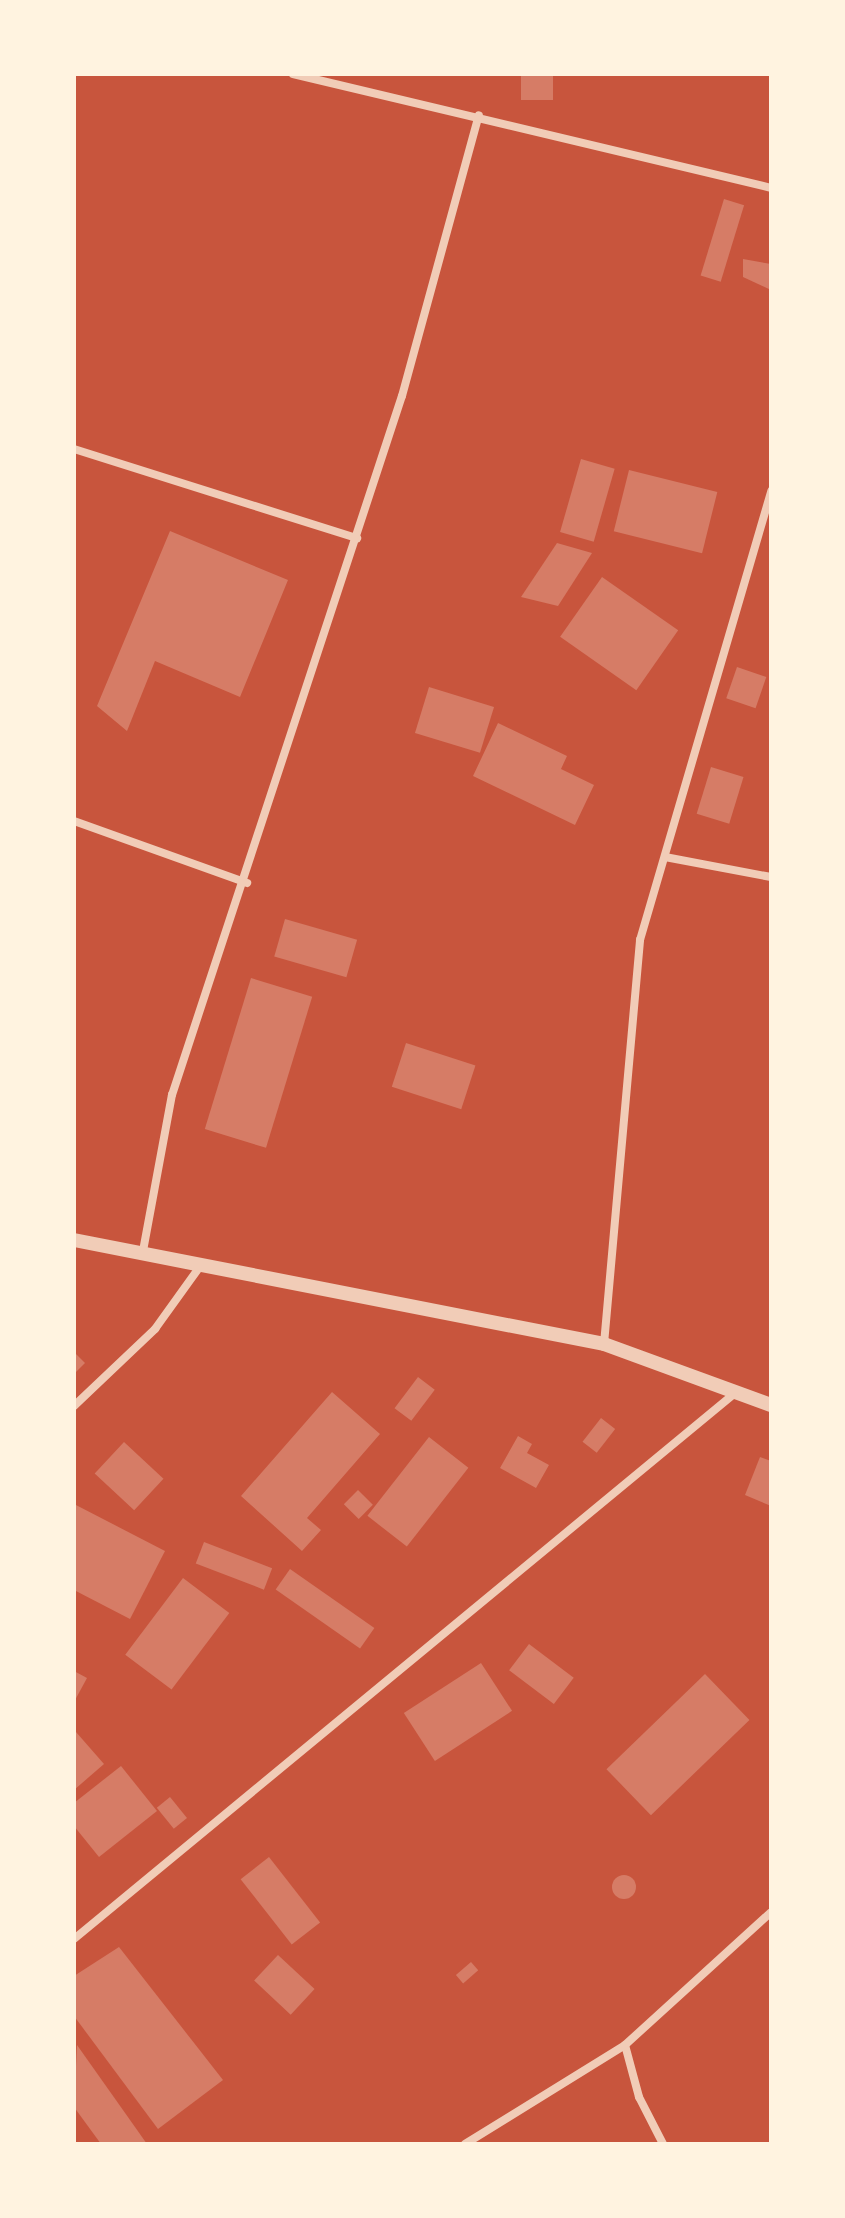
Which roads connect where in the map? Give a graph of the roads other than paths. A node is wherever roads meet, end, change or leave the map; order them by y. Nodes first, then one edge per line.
1 (293, 74) edge
2 (479, 115) junction
3 (771, 188) edge
4 (74, 449) edge
5 (771, 491) edge
6 (357, 538) junction
7 (74, 821) edge
8 (665, 857) junction
9 (771, 877) edge
10 (247, 883) junction
11 (74, 1240) edge
12 (143, 1251) junction
13 (204, 1261) junction
14 (604, 1344) junction
15 (734, 1394) junction
16 (771, 1405) edge
17 (74, 1406) edge
18 (771, 1912) edge
19 (74, 1939) edge
20 (625, 2045) junction
21 (465, 2144) edge
22 (663, 2144) edge

1 - 2 street
2 - 3 street
2 - 6 street
4 - 6 street
5 - 8 street
6 - 10 street
7 - 10 street
8 - 9 street
8 - 14 street
10 - 12 street
11 - 12 street
12 - 13 street
13 - 14 street
13 - 17 street
14 - 15 street
15 - 16 street
15 - 19 street
18 - 20 street
20 - 21 street
20 - 22 street

